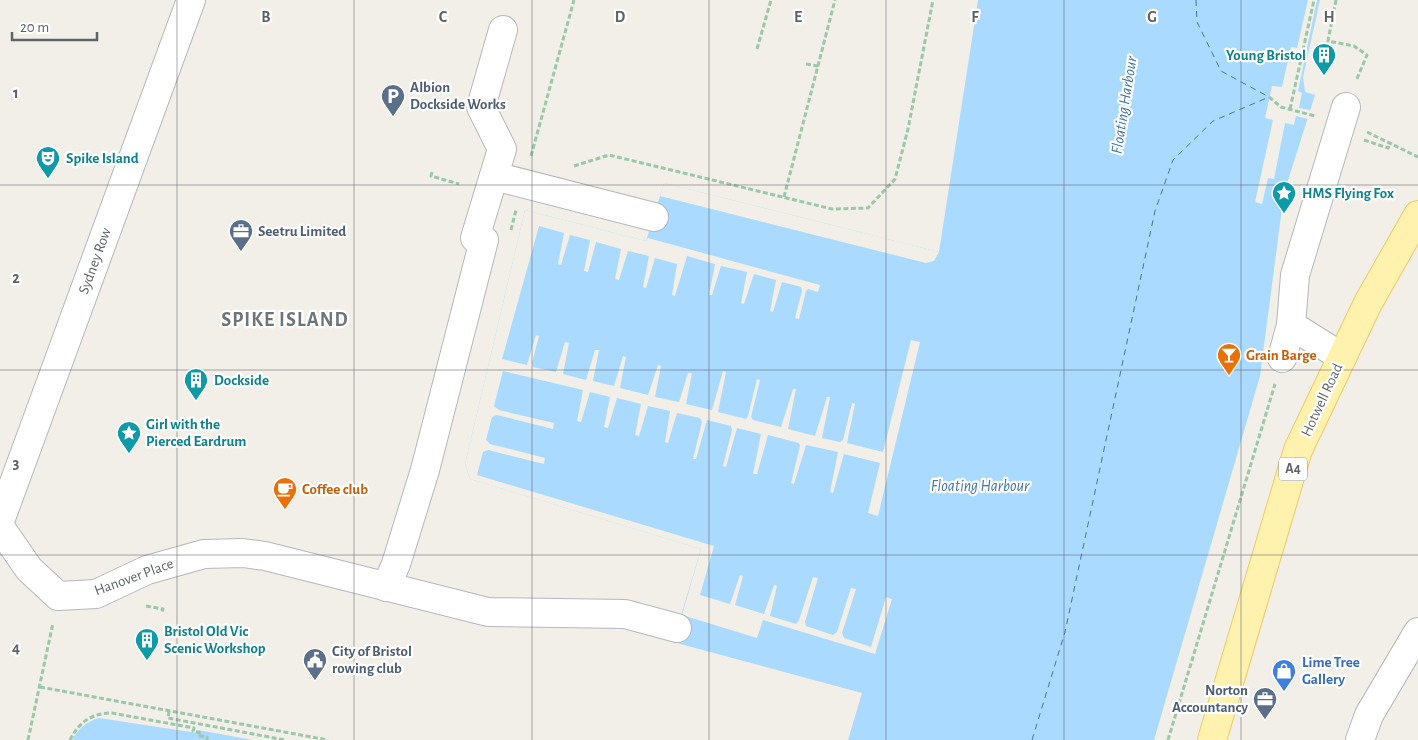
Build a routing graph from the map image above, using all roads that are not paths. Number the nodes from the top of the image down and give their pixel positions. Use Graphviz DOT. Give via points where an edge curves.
graph roads {
  1 [pos="191,0"];
  2 [pos="502,30"];
  3 [pos="1346,107"];
  4 [pos="494,176"];
  5 [pos="1418,216"];
  6 [pos="654,217"];
  7 [pos="1291,325"];
  8 [pos="1342,357"];
  9 [pos="1282,358"];
  10 [pos="0,521"];
  11 [pos="0,527"];
  12 [pos="386,587"];
  13 [pos="677,628"];
  14 [pos="1418,632"];
  15 [pos="1212,740"];
  16 [pos="1360,740"];
  1 -- 10 [label="street, Sydney Row"];
  2 -- 4 [label="street" via="481,107 502,149"];
  3 -- 7 [label="street" via="1295,274"];
  4 -- 6 [label="street"];
  4 -- 12 [label="street" via="475,238 484,240 440,413 396,564"];
  5 -- 8 [label="main road, Hotwell Road / A4" via="1368,303"];
  7 -- 8 [label="street"];
  7 -- 9 [label="street"];
  8 -- 15 [label="main road, Hotwell Road / A4" via="1298,450"];
  11 -- 12 [label="street, Hanover Place" via="29,569 58,596 96,594 147,570 204,554 265,556"];
  12 -- 13 [label="street, Hanover Place" via="488,612 625,614"];
  14 -- 16 [label="street" via="1369,715"];
}
